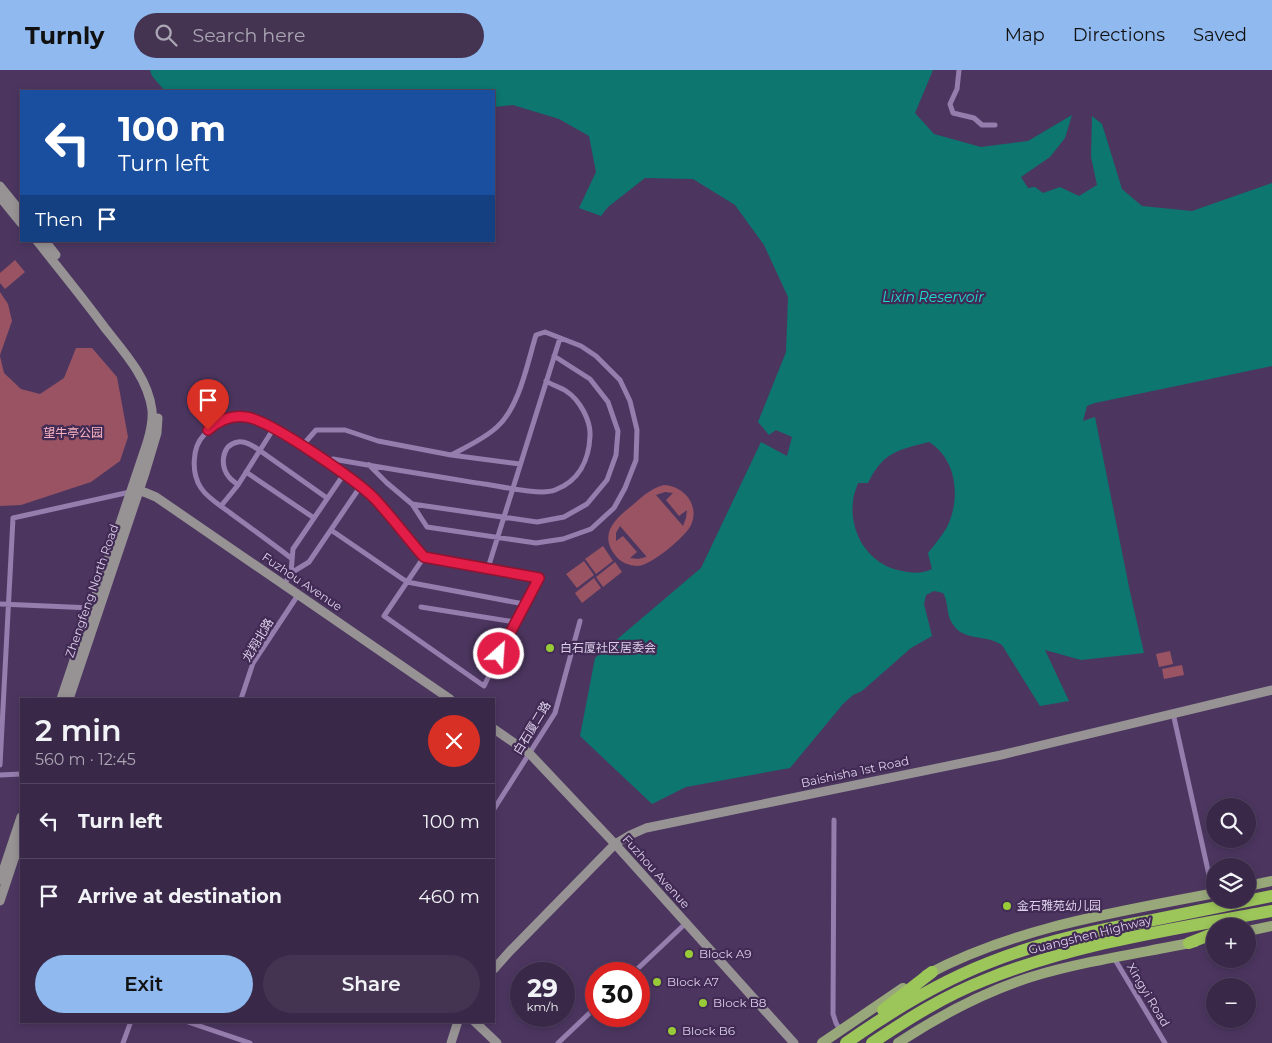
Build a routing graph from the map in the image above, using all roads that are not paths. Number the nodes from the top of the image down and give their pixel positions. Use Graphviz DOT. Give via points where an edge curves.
graph roads {
  1 [pos="959,70"];
  2 [pos="995,125"];
  3 [pos="0,186"];
  4 [pos="0,197"];
  5 [pos="20,211"];
  6 [pos="20,222"];
  7 [pos="38,242"];
  8 [pos="46,242"];
  9 [pos="560,338"];
  10 [pos="554,356"];
  11 [pos="546,381"];
  12 [pos="274,428"];
  13 [pos="302,446"];
  14 [pos="259,450"];
  15 [pos="451,454"];
  16 [pos="520,464"];
  17 [pos="330,465"];
  18 [pos="369,465"];
  19 [pos="246,472"];
  20 [pos="344,474"];
  21 [pos="238,485"];
  22 [pos="360,487"];
  23 [pos="513,488"];
  24 [pos="135,492"];
  25 [pos="328,498"];
  26 [pos="412,504"];
  27 [pos="221,506"];
  28 [pos="314,518"];
  29 [pos="504,518"];
  30 [pos="331,530"];
  31 [pos="497,538"];
  32 [pos="424,557"];
  33 [pos="291,558"];
  34 [pos="488,568"];
  35 [pos="291,573"];
  36 [pos="407,582"];
  37 [pos="284,585"];
  38 [pos="298,595"];
  39 [pos="0,604"];
  40 [pos="9,604"];
  41 [pos="524,604"];
  42 [pos="421,607"];
  43 [pos="92,608"];
  44 [pos="580,621"];
  45 [pos="515,622"];
  46 [pos="1272,690"];
  47 [pos="61,698"];
  48 [pos="69,698"];
  49 [pos="241,698"];
  50 [pos="449,698"];
  51 [pos="1173,713"];
  52 [pos="495,730"];
  53 [pos="529,753"];
  54 [pos="0,765"];
  55 [pos="0,774"];
  56 [pos="20,774"];
  57 [pos="495,807"];
  58 [pos="834,820"];
  59 [pos="20,821"];
  60 [pos="20,840"];
  61 [pos="615,844"];
  62 [pos="11,854"];
  63 [pos="1206,858"];
  64 [pos="0,880"];
  65 [pos="1272,881"];
  66 [pos="1256,884"];
  67 [pos="1206,895"];
  68 [pos="1272,896"];
  69 [pos="0,901"];
  70 [pos="1269,912"];
  71 [pos="1253,918"];
  72 [pos="686,923"];
  73 [pos="1272,926"];
  74 [pos="1256,929"];
  75 [pos="1206,936"];
  76 [pos="1206,940"];
  77 [pos="1189,943"];
  78 [pos="1114,958"];
  79 [pos="645,962"];
  80 [pos="495,968"];
  81 [pos="932,972"];
  82 [pos="585,1017"];
  83 [pos="130,1023"];
  84 [pos="191,1023"];
  85 [pos="457,1023"];
  86 [pos="476,1023"];
  87 [pos="840,1030"];
  88 [pos="825,1041"];
  89 [pos="792,1042"];
  90 [pos="124,1043"];
  91 [pos="250,1043"];
  92 [pos="451,1043"];
  93 [pos="497,1043"];
  94 [pos="558,1043"];
  95 [pos="818,1043"];
  96 [pos="845,1043"];
  97 [pos="872,1043"];
  98 [pos="898,1043"];
  99 [pos="1165,1043"];
  1 -- 2 [label="street" via="957,89 950,104 953,113 974,118 982,125"];
  3 -- 5 [label="street"];
  4 -- 6 [label="street"];
  7 -- 24 [label="street" via="130,361 150,399 150,432"];
  8 -- 24 [label="street" via="136,359 153,391 157,433"];
  9 -- 10 [label="street"];
  9 -- 15 [label="street" via="545,332 536,335 514,404 498,427"];
  9 -- 31 [label="street" via="596,356 620,380 630,401 637,430 636,460 626,488 614,508 592,529 563,539 536,543"];
  10 -- 11 [label="street"];
  10 -- 29 [label="street" via="590,378 608,402 618,432 616,455 607,480 587,504 564,517 537,522"];
  11 -- 16 [label="street"];
  11 -- 23 [label="street" via="568,392 583,409 591,431 590,451 583,468 556,490 544,492"];
  12 -- 13 [label="street"];
  12 -- 14 [label="street"];
  12 -- 27 [label="street" via="248,417 232,416 216,423 200,438 194,455 196,471 201,487"];
  13 -- 15 [label="street" via="316,430 344,430 378,441"];
  13 -- 17 [label="street"];
  14 -- 19 [label="street"];
  14 -- 21 [label="street" via="239,442 227,450 223,466 228,477"];
  14 -- 25 [label="street"];
  15 -- 16 [label="street"];
  16 -- 23 [label="street"];
  17 -- 18 [label="street" via="333,460"];
  17 -- 20 [label="street"];
  18 -- 23 [label="street"];
  18 -- 26 [label="street"];
  19 -- 21 [label="street"];
  19 -- 28 [label="street"];
  20 -- 22 [label="street"];
  20 -- 25 [label="street"];
  21 -- 27 [label="street"];
  22 -- 30 [label="street"];
  22 -- 32 [label="street" via="374,498"];
  23 -- 29 [label="street"];
  24 -- 37 [label="street, Fuzhou Avenue" via="156,497"];
  24 -- 40 [label="street" via="13,518"];
  24 -- 43 [label="street, Zhengfeng North Road"];
  24 -- 48 [label="street, Zhengfeng North Road"];
  25 -- 28 [label="street"];
  26 -- 29 [label="street"];
  26 -- 31 [label="street" via="428,527"];
  27 -- 33 [label="street"];
  28 -- 33 [label="street" via="293,549"];
  29 -- 31 [label="street"];
  30 -- 35 [label="street" via="309,562"];
  30 -- 36 [label="street"];
  31 -- 34 [label="street"];
  32 -- 34 [label="street"];
  32 -- 36 [label="street"];
  33 -- 35 [label="street"];
  34 -- 41 [label="street" via="539,578"];
  35 -- 37 [label="street"];
  36 -- 41 [label="street"];
  36 -- 45 [label="street" via="384,616 484,686"];
  37 -- 38 [label="street, Fuzhou Avenue"];
  38 -- 49 [label="street, 龙翔北路" via="253,663"];
  38 -- 50 [label="street, Fuzhou Avenue"];
  39 -- 40 [label="street"];
  40 -- 43 [label="street"];
  40 -- 54 [label="street"];
  41 -- 45 [label="street"];
  42 -- 45 [label="street"];
  43 -- 47 [label="street, Zhengfeng North Road"];
  44 -- 53 [label="street, 白石厦二路" via="555,713"];
  46 -- 51 [label="street, Baishisha 1st Road"];
  51 -- 61 [label="street, Baishisha 1st Road" via="1001,755 646,828"];
  51 -- 63 [label="street"];
  52 -- 53 [label="street, Fuzhou Avenue"];
  53 -- 57 [label="street, 白石厦二路"];
  53 -- 61 [label="street, Fuzhou Avenue"];
  55 -- 56 [label="street"];
  58 -- 87 [label="street" via="833,1014"];
  59 -- 62 [label="street"];
  60 -- 62 [label="street"];
  61 -- 72 [label="street, Fuzhou Avenue"];
  61 -- 80 [label="street, Baishisha 1st Road"];
  62 -- 64 [label="street"];
  62 -- 69 [label="street"];
  65 -- 66 [label="main road"];
  67 -- 81 [label="main road" via="1045,929 1001,942"];
  68 -- 96 [label="highway, Guangshen Highway" via="1100,930 1011,954 937,987"];
  70 -- 71 [label="highway"];
  70 -- 97 [label="highway, Guangshen Highway" via="1052,956 963,990 920,1012"];
  72 -- 79 [label="street"];
  72 -- 89 [label="street, Fuzhou Avenue"];
  73 -- 74 [label="main road"];
  75 -- 77 [label="highway"];
  76 -- 77 [label="main road"];
  77 -- 78 [label="main road"];
  78 -- 98 [label="main road" via="1064,968 1005,986"];
  78 -- 99 [label="street, Xingyi Road"];
  81 -- 87 [label="main road"];
  81 -- 96 [label="highway"];
  82 -- 94 [label="street"];
  83 -- 90 [label="street"];
  84 -- 91 [label="street"];
  85 -- 92 [label="street"];
  86 -- 93 [label="street"];
  87 -- 88 [label="main road"];
  88 -- 95 [label="street"];
}
